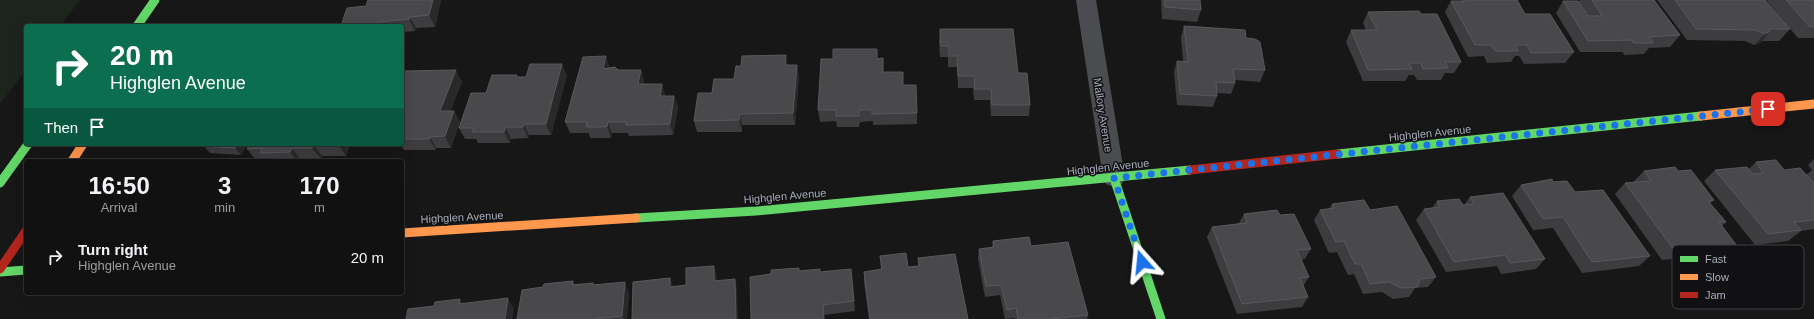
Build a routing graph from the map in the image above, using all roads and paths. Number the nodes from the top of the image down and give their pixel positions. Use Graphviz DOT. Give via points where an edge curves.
graph roads {
  1 [pos="155,0"];
  2 [pos="1086,0"];
  3 [pos="138,24"];
  4 [pos="1814,104"];
  5 [pos="27,146"];
  6 [pos="82,146"];
  7 [pos="73,159"];
  8 [pos="1114,178"];
  9 [pos="0,183"];
  10 [pos="404,232"];
  11 [pos="24,234"];
  12 [pos="0,269"];
  13 [pos="24,270"];
  14 [pos="0,272"];
  15 [pos="1161,319"];
  1 -- 3 [label="street"];
  2 -- 8 [label="street, Mallory Avenue"];
  4 -- 8 [label="street, Highglen Avenue"];
  5 -- 9 [label="street"];
  6 -- 7 [label="street"];
  8 -- 10 [label="street, Highglen Avenue" via="756,211"];
  8 -- 15 [label="street, Mallory Avenue"];
  11 -- 12 [label="street"];
  13 -- 14 [label="street"];
}
